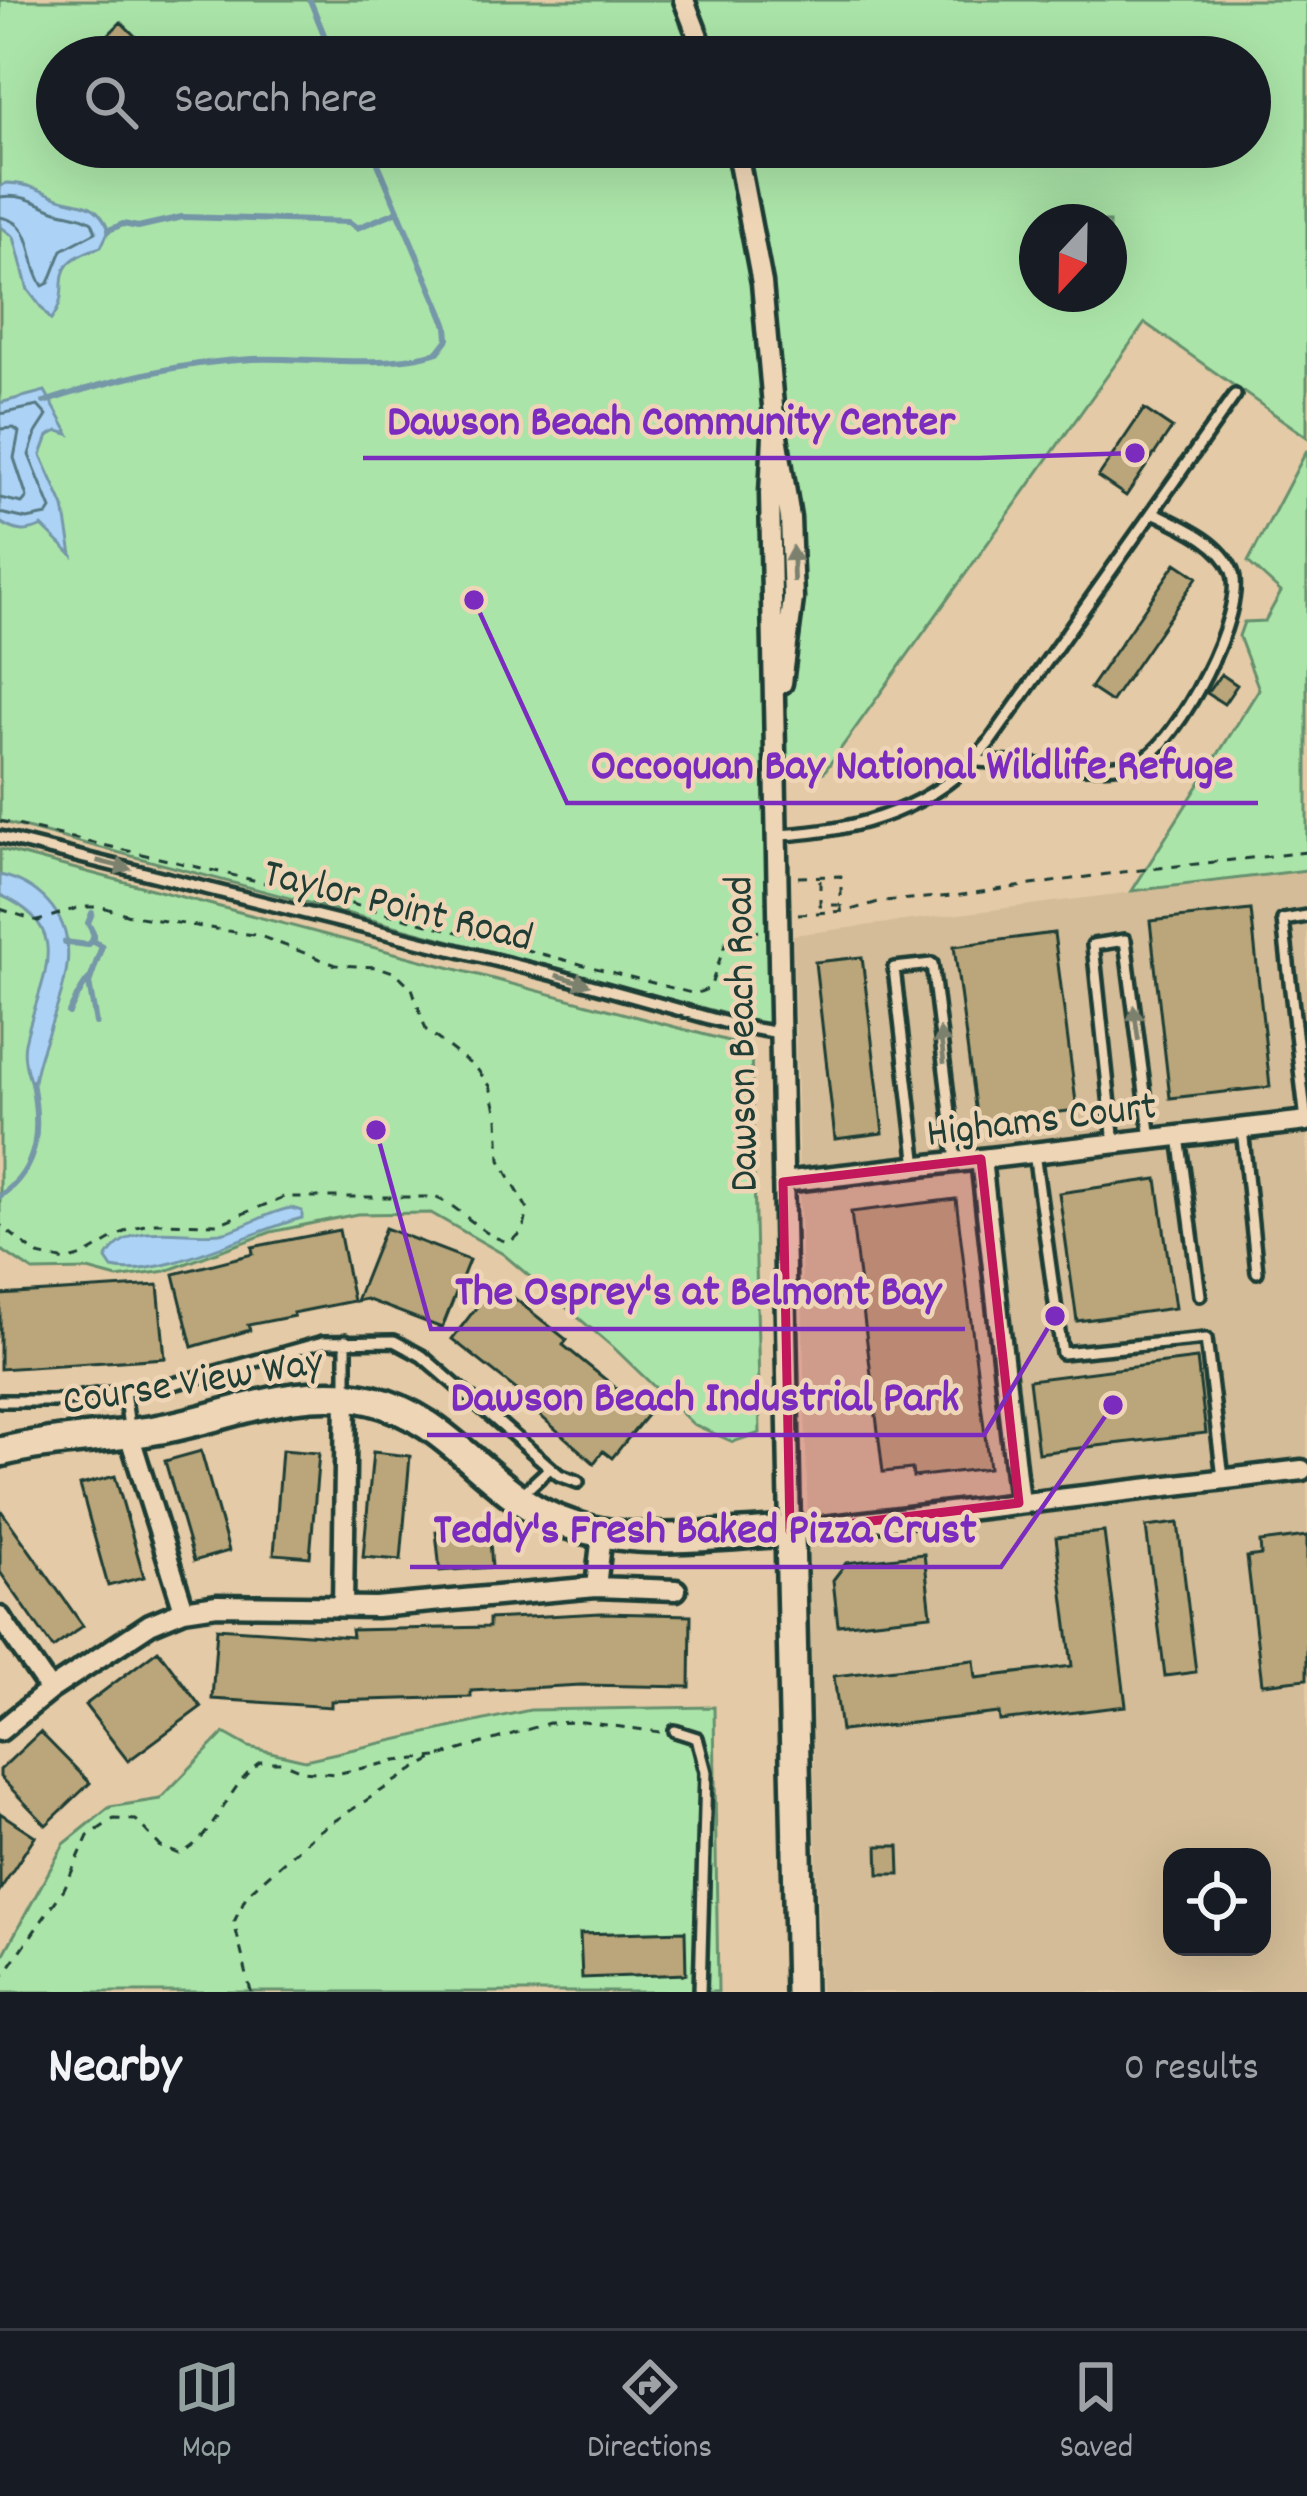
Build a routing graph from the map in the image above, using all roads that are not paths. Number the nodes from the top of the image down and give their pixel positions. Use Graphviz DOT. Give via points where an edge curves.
graph roads {
  1 [pos="684,0"];
  2 [pos="698,36"];
  3 [pos="740,168"];
  4 [pos="1235,395"];
  5 [pos="1153,512"];
  6 [pos="975,761"];
  7 [pos="777,835"];
  8 [pos="0,837"];
  9 [pos="1307,916"];
  10 [pos="782,1034"];
  11 [pos="1307,1121"];
  12 [pos="1242,1129"];
  13 [pos="1179,1136"];
  14 [pos="1151,1139"];
  15 [pos="1114,1144"];
  16 [pos="1034,1153"];
  17 [pos="981,1159"];
  18 [pos="956,1162"];
  19 [pos="916,1166"];
  20 [pos="783,1182"];
  21 [pos="1257,1272"];
  22 [pos="1200,1295"];
  23 [pos="346,1340"];
  24 [pos="124,1391"];
  25 [pos="346,1396"];
  26 [pos="0,1401"];
  27 [pos="129,1434"];
  28 [pos="0,1452"];
  29 [pos="550,1468"];
  30 [pos="1302,1470"];
  31 [pos="1223,1479"];
  32 [pos="578,1483"];
  33 [pos="518,1497"];
  34 [pos="1019,1503"];
  35 [pos="790,1532"];
  36 [pos="602,1534"];
  37 [pos="596,1587"];
  38 [pos="676,1590"];
  39 [pos="343,1606"];
  40 [pos="184,1610"];
  41 [pos="0,1617"];
  42 [pos="50,1690"];
  43 [pos="0,1731"];
  44 [pos="675,1731"];
  45 [pos="700,1992"];
  46 [pos="800,1992"];
  1 -- 2 [label="street"];
  3 -- 7 [label="street, Dawson Beach Road" via="790,518"];
  4 -- 5 [label="lane"];
  5 -- 6 [label="lane"];
  5 -- 6 [label="lane" via="1211,545 1235,585 1218,646 1164,742 1120,765"];
  6 -- 7 [label="lane" via="944,788 889,814"];
  7 -- 10 [label="street, Dawson Beach Road"];
  8 -- 10 [label="lane, Taylor Point Road, one-way"];
  9 -- 11 [label="lane" via="1283,920"];
  10 -- 20 [label="street, Dawson Beach Road"];
  11 -- 12 [label="street, Highams Court"];
  12 -- 13 [label="street, Highams Court"];
  12 -- 21 [label="lane"];
  13 -- 14 [label="street, Highams Court"];
  13 -- 22 [label="lane"];
  14 -- 15 [label="street, Highams Court"];
  14 -- 15 [label="lane, one-way" via="1125,940 1094,945"];
  15 -- 16 [label="street, Highams Court"];
  16 -- 17 [label="street, Highams Court"];
  16 -- 31 [label="lane" via="1062,1353 1205,1339"];
  17 -- 18 [label="street, Highams Court"];
  17 -- 34 [label="street"];
  18 -- 19 [label="street, Highams Court"];
  18 -- 19 [label="lane, one-way" via="932,964 894,968"];
  19 -- 20 [label="street, Highams Court"];
  20 -- 35 [label="street, Dawson Beach Road"];
  23 -- 24 [label="lane"];
  23 -- 25 [label="lane"];
  23 -- 29 [label="lane" via="394,1341 422,1356"];
  24 -- 26 [label="lane"];
  24 -- 27 [label="lane"];
  25 -- 27 [label="street, Course View Way" via="281,1398"];
  25 -- 33 [label="street, Course View Way" via="420,1419"];
  25 -- 39 [label="street"];
  27 -- 28 [label="street, Course View Way"];
  27 -- 40 [label="street"];
  29 -- 32 [label="lane"];
  29 -- 33 [label="lane"];
  30 -- 31 [label="street"];
  31 -- 34 [label="street"];
  33 -- 36 [label="street, Course View Way"];
  34 -- 35 [label="street"];
  35 -- 36 [label="street, Course View Way"];
  35 -- 46 [label="street, Dawson Beach Road"];
  36 -- 37 [label="street"];
  37 -- 38 [label="street"];
  37 -- 39 [label="street"];
  39 -- 40 [label="street"];
  40 -- 42 [label="street"];
  41 -- 42 [label="street"];
  42 -- 43 [label="street"];
  44 -- 45 [label="lane" via="697,1738 706,1772"];
}
